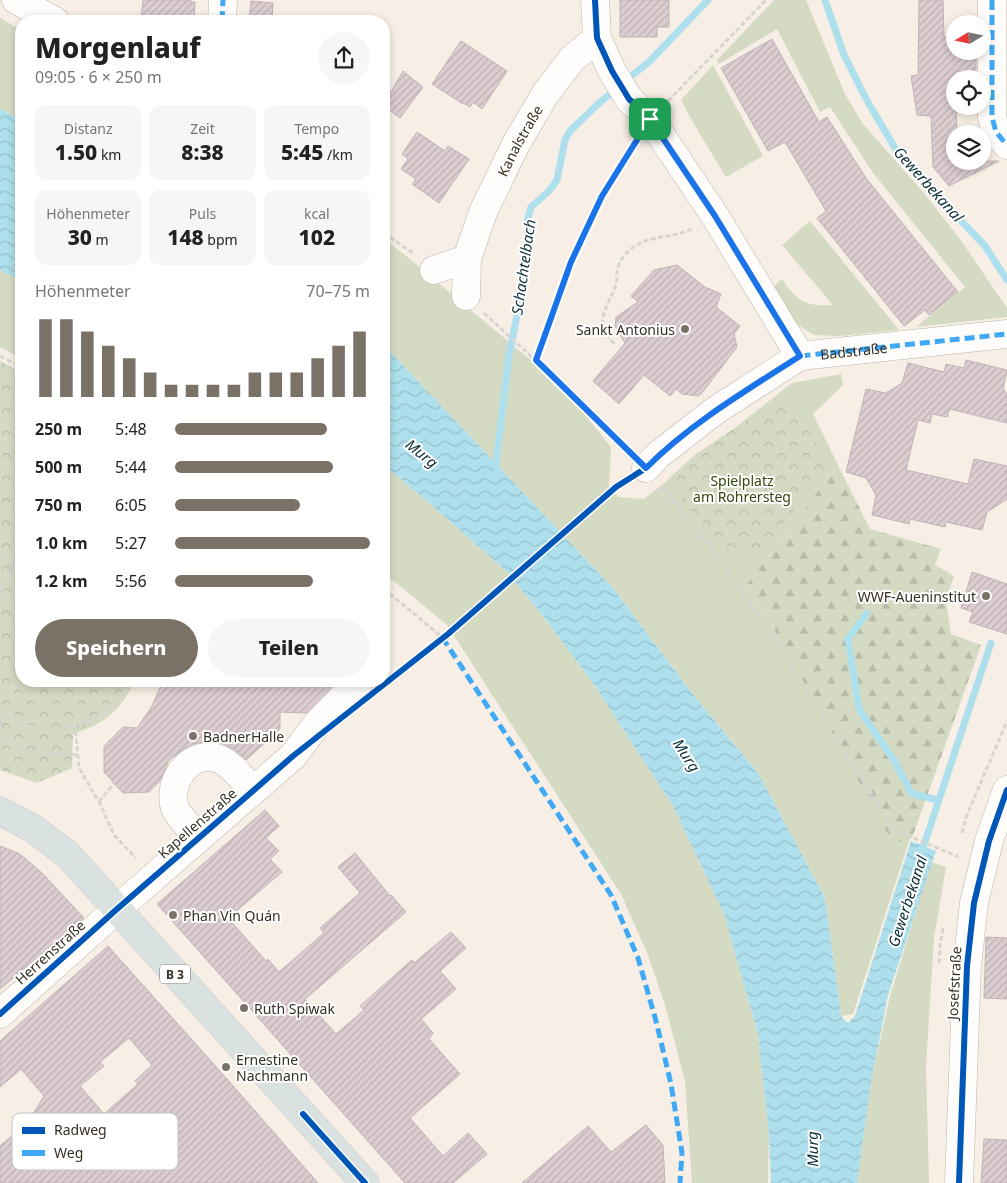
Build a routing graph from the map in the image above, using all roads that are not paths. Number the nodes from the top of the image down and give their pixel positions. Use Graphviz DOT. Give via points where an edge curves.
graph roads {
  1 [pos="16,0"];
  2 [pos="223,0"];
  3 [pos="595,0"];
  4 [pos="992,0"];
  5 [pos="44,15"];
  6 [pos="222,15"];
  7 [pos="597,38"];
  8 [pos="1007,145"];
  9 [pos="467,259"];
  10 [pos="434,270"];
  11 [pos="472,302"];
  12 [pos="1007,334"];
  13 [pos="800,356"];
  14 [pos="646,468"];
  15 [pos="353,687"];
  16 [pos="1007,790"];
  17 [pos="253,791"];
  18 [pos="0,811"];
  19 [pos="199,838"];
  20 [pos="117,909"];
  21 [pos="0,1014"];
  22 [pos="365,1183"];
  23 [pos="959,1183"];
  1 -- 5 [label="street"];
  2 -- 6 [label="street"];
  3 -- 7 [label="street"];
  4 -- 8 [label="street" via="992,117 996,132"];
  7 -- 9 [label="street, Kanalstraße" via="572,59 546,92 483,212"];
  7 -- 13 [label="street" via="629,99 650,119 715,216"];
  9 -- 10 [label="street"];
  9 -- 11 [label="street, Kanalstraße"];
  12 -- 13 [label="street, Badstraße"];
  13 -- 14 [label="street, Badstraße" via="716,410"];
  15 -- 17 [label="street, Kapellenstraße"];
  16 -- 23 [label="street, Josefstraße" via="989,841 973,912 966,966"];
  17 -- 19 [label="street, Kapellenstraße"];
  17 -- 19 [label="street" via="228,764 216,758 190,762 174,784 173,796 176,810"];
  18 -- 20 [label="main road, B 3" via="34,829 68,855"];
  19 -- 20 [label="street, Kapellenstraße"];
  20 -- 21 [label="street, Herrenstraße"];
  20 -- 22 [label="main road, B 3"];
}
